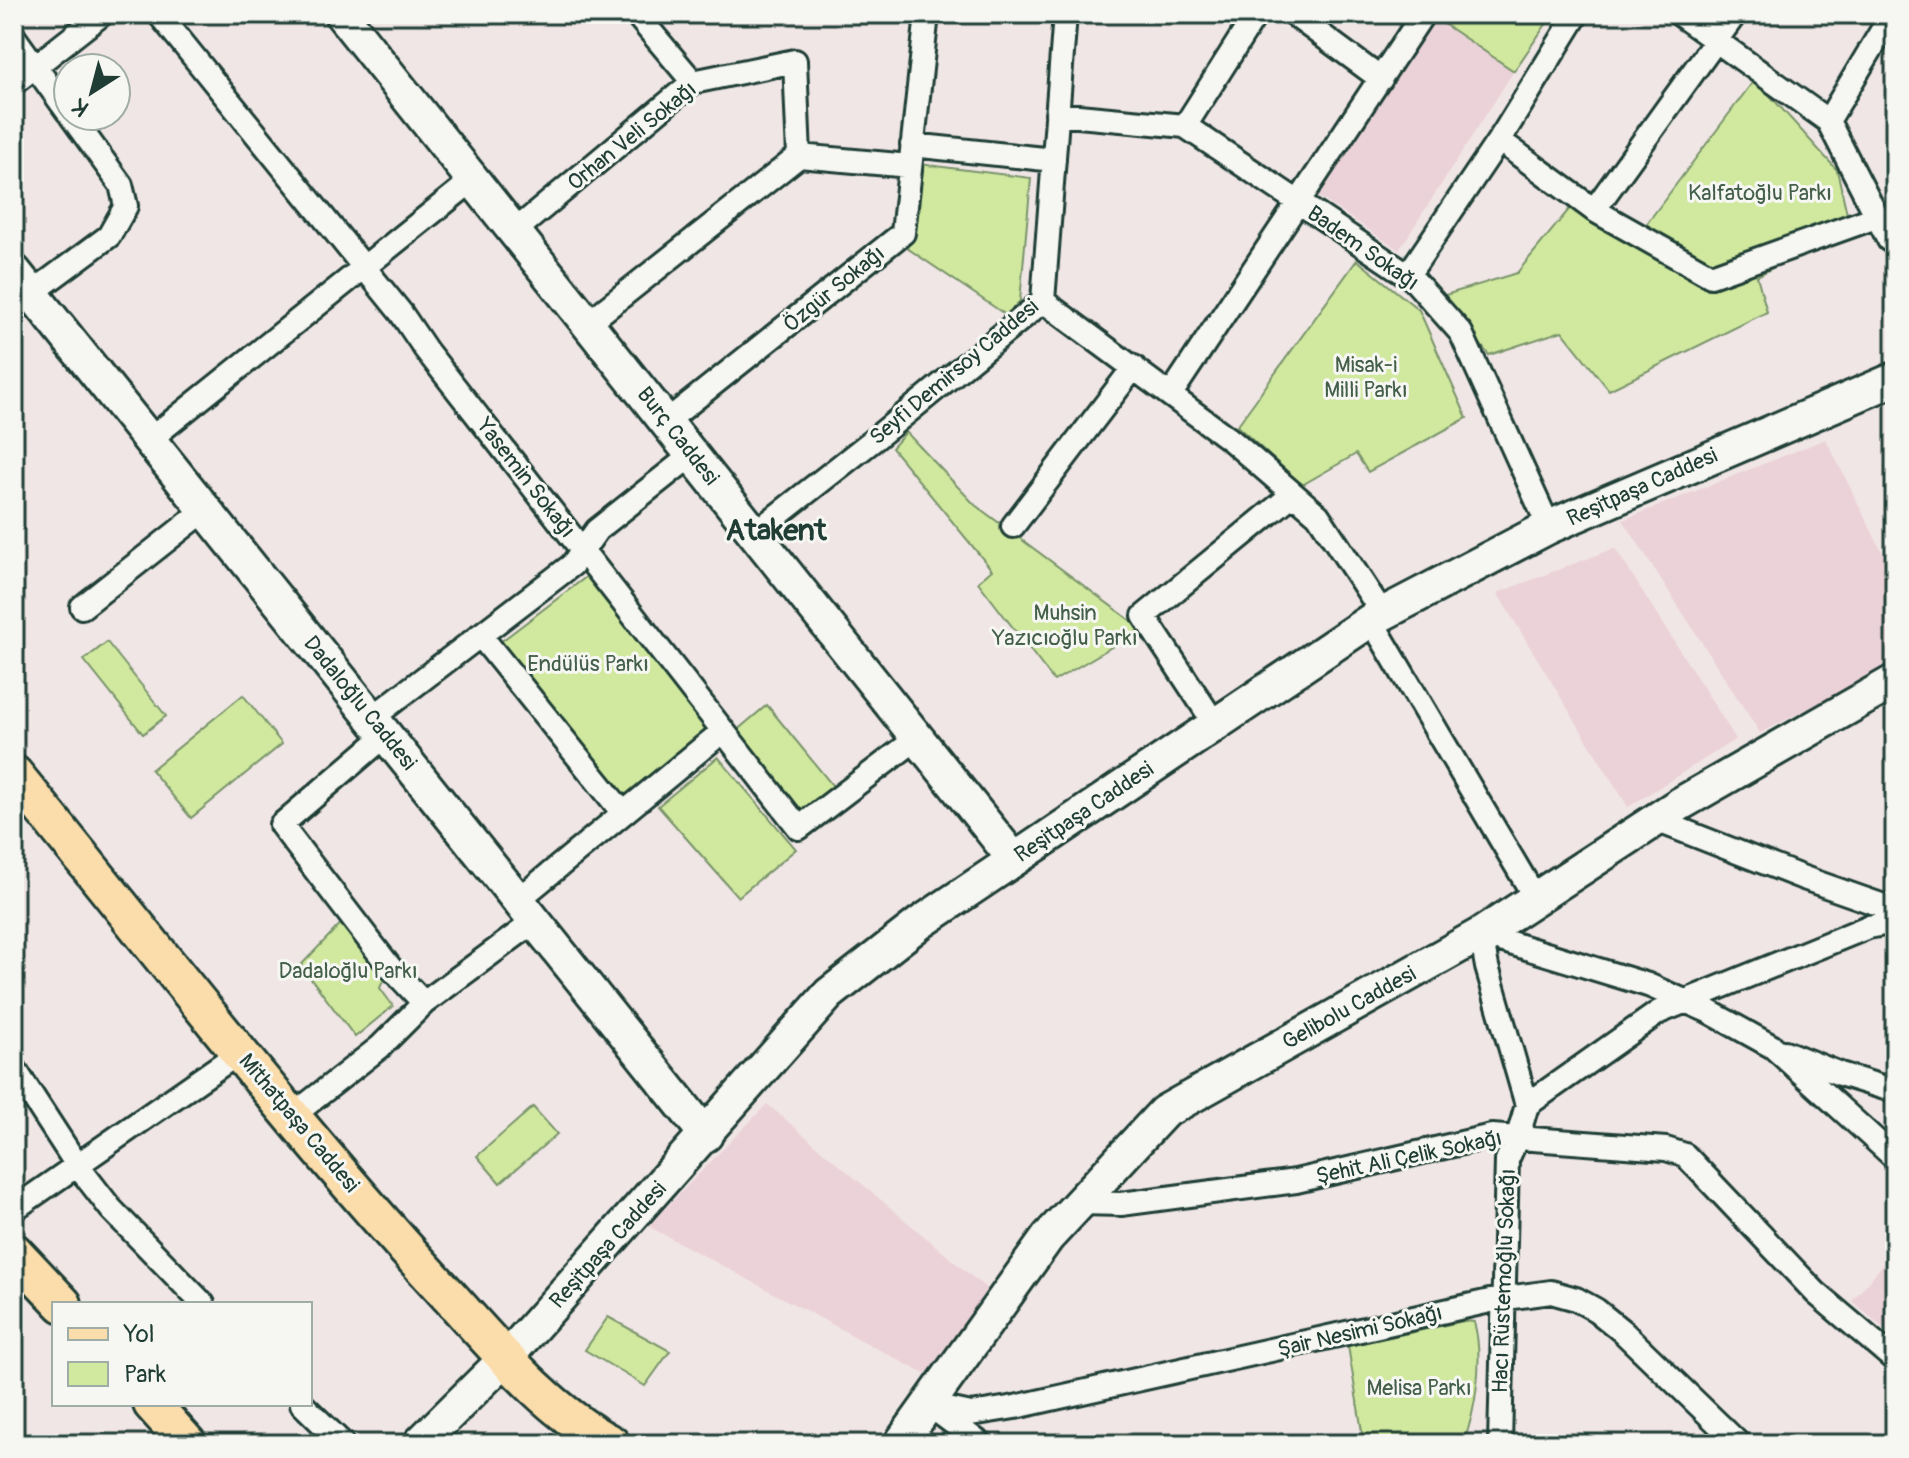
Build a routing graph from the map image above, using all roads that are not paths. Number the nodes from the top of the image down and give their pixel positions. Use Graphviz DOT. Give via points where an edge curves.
graph roads {
  1 [pos="102,14"];
  2 [pos="159,14"];
  3 [pos="341,14"];
  4 [pos="636,14"];
  5 [pos="927,14"];
  6 [pos="1065,14"];
  7 [pos="1256,14"];
  8 [pos="1293,14"];
  9 [pos="1423,14"];
  10 [pos="1577,14"];
  11 [pos="1679,14"];
  12 [pos="1735,14"];
  13 [pos="1892,14"];
  14 [pos="14,37"];
  15 [pos="1718,40"];
  16 [pos="35,66"];
  17 [pos="1381,79"];
  18 [pos="693,82"];
  19 [pos="14,83"];
  20 [pos="52,89"];
  21 [pos="1057,114"];
  22 [pos="1828,121"];
  23 [pos="1185,126"];
  24 [pos="83,132"];
  25 [pos="1499,140"];
  26 [pos="911,155"];
  27 [pos="799,156"];
  28 [pos="1054,160"];
  29 [pos="474,179"];
  30 [pos="1299,203"];
  31 [pos="1594,210"];
  32 [pos="1876,217"];
  33 [pos="515,231"];
  34 [pos="1895,237"];
  35 [pos="363,268"];
  36 [pos="1408,275"];
  37 [pos="23,282"];
  38 [pos="1043,301"];
  39 [pos="588,323"];
  40 [pos="1134,367"];
  41 [pos="1895,379"];
  42 [pos="1171,394"];
  43 [pos="667,421"];
  44 [pos="149,440"];
  45 [pos="693,454"];
  46 [pos="1293,494"];
  47 [pos="205,510"];
  48 [pos="1013,526"];
  49 [pos="1549,527"];
  50 [pos="755,533"];
  51 [pos="583,550"];
  52 [pos="82,607"];
  53 [pos="1377,617"];
  54 [pos="480,635"];
  55 [pos="1895,681"];
  56 [pos="1215,724"];
  57 [pos="379,726"];
  58 [pos="723,731"];
  59 [pos="916,739"];
  60 [pos="14,774"];
  61 [pos="623,813"];
  62 [pos="1656,820"];
  63 [pos="1013,858"];
  64 [pos="1536,899"];
  65 [pos="526,910"];
  66 [pos="1895,910"];
  67 [pos="1895,922"];
  68 [pos="1481,934"];
  69 [pos="1683,1000"];
  70 [pos="424,1003"];
  71 [pos="1773,1047"];
  72 [pos="240,1052"];
  73 [pos="14,1068"];
  74 [pos="1895,1091"];
  75 [pos="1527,1105"];
  76 [pos="292,1116"];
  77 [pos="706,1135"];
  78 [pos="1518,1136"];
  79 [pos="1895,1158"];
  80 [pos="77,1165"];
  81 [pos="1080,1203"];
  82 [pos="14,1209"];
  83 [pos="14,1252"];
  84 [pos="1502,1299"];
  85 [pos="61,1302"];
  86 [pos="201,1302"];
  87 [pos="507,1357"];
  88 [pos="1895,1360"];
  89 [pos="929,1405"];
  90 [pos="154,1406"];
  91 [pos="304,1406"];
  92 [pos="188,1444"];
  93 [pos="343,1444"];
  94 [pos="419,1444"];
  95 [pos="611,1444"];
  96 [pos="900,1444"];
  97 [pos="981,1444"];
  98 [pos="1492,1444"];
  99 [pos="1501,1444"];
  100 [pos="1739,1444"];
  1 -- 16 [label="street"];
  2 -- 35 [label="street, Yasemin Sokağı"];
  3 -- 29 [label="street, Burç Caddesi"];
  4 -- 18 [label="street"];
  5 -- 26 [label="street, Özgür Sokağı"];
  6 -- 21 [label="street, Seyfi Demirsoy Caddesi"];
  7 -- 23 [label="street"];
  8 -- 17 [label="street"];
  9 -- 17 [label="street"];
  10 -- 25 [label="street"];
  11 -- 15 [label="street"];
  12 -- 15 [label="street"];
  13 -- 22 [label="street"];
  14 -- 16 [label="street"];
  15 -- 22 [label="street"];
  15 -- 31 [label="street"];
  16 -- 19 [label="street"];
  16 -- 20 [label="street"];
  17 -- 30 [label="street"];
  18 -- 27 [label="street, Orhan Veli Sokağı" via="795,61"];
  18 -- 33 [label="street, Orhan Veli Sokağı"];
  21 -- 23 [label="street, Badem Sokağı"];
  21 -- 28 [label="street, Seyfi Demirsoy Caddesi"];
  22 -- 32 [label="street"];
  23 -- 30 [label="street, Badem Sokağı"];
  24 -- 37 [label="street" via="121,185 126,206 109,236"];
  25 -- 31 [label="street"];
  25 -- 36 [label="street"];
  26 -- 27 [label="street"];
  26 -- 28 [label="street"];
  26 -- 43 [label="street, Özgür Sokağı" via="903,233"];
  27 -- 39 [label="street"];
  28 -- 38 [label="street, Seyfi Demirsoy Caddesi"];
  29 -- 33 [label="street, Burç Caddesi"];
  29 -- 35 [label="street"];
  30 -- 36 [label="street, Badem Sokağı"];
  30 -- 42 [label="street"];
  31 -- 32 [label="street" via="1711,276"];
  32 -- 34 [label="street" via="1889,240"];
  33 -- 39 [label="street, Burç Caddesi"];
  35 -- 44 [label="street"];
  35 -- 51 [label="street, Yasemin Sokağı"];
  36 -- 49 [label="street, Badem Sokağı" via="1461,333"];
  37 -- 44 [label="street, Dadaloğlu Caddesi"];
  38 -- 40 [label="street"];
  38 -- 50 [label="street, Seyfi Demirsoy Caddesi"];
  39 -- 43 [label="street, Burç Caddesi"];
  40 -- 42 [label="street"];
  40 -- 48 [label="street"];
  41 -- 49 [label="street, Reşitpaşa Caddesi"];
  42 -- 46 [label="street"];
  43 -- 45 [label="street, Burç Caddesi"];
  44 -- 47 [label="street, Dadaloğlu Caddesi"];
  45 -- 50 [label="street, Burç Caddesi"];
  45 -- 51 [label="street" via="597,530"];
  46 -- 53 [label="street" via="1318,515"];
  46 -- 56 [label="street" via="1144,616"];
  47 -- 52 [label="street"];
  47 -- 57 [label="street, Dadaloğlu Caddesi"];
  49 -- 53 [label="street, Reşitpaşa Caddesi"];
  50 -- 59 [label="street, Burç Caddesi"];
  51 -- 54 [label="street" via="572,565"];
  51 -- 58 [label="street, Yasemin Sokağı"];
  53 -- 56 [label="street, Reşitpaşa Caddesi"];
  53 -- 64 [label="street"];
  54 -- 57 [label="street"];
  54 -- 61 [label="street"];
  55 -- 62 [label="street, Gelibolu Caddesi"];
  56 -- 63 [label="street, Reşitpaşa Caddesi"];
  57 -- 65 [label="street, Dadaloğlu Caddesi"];
  57 -- 70 [label="street" via="281,825 389,966"];
  58 -- 59 [label="street, Yasemin Sokağı" via="799,828"];
  58 -- 61 [label="street"];
  59 -- 63 [label="street, Burç Caddesi"];
  60 -- 72 [label="main road, Mithatpaşa Caddesi"];
  61 -- 65 [label="street"];
  62 -- 64 [label="street, Gelibolu Caddesi"];
  62 -- 66 [label="street"];
  63 -- 77 [label="street, Reşitpaşa Caddesi" via="829,994"];
  64 -- 68 [label="street, Gelibolu Caddesi"];
  65 -- 70 [label="street"];
  65 -- 77 [label="street, Dadaloğlu Caddesi"];
  67 -- 69 [label="street" via="1868,927"];
  68 -- 69 [label="street"];
  68 -- 75 [label="street"];
  68 -- 81 [label="street, Gelibolu Caddesi" via="1164,1112"];
  69 -- 71 [label="street"];
  69 -- 75 [label="street"];
  70 -- 76 [label="street" via="380,1047"];
  71 -- 74 [label="street"];
  71 -- 79 [label="street"];
  72 -- 76 [label="main road, Mithatpaşa Caddesi"];
  72 -- 80 [label="street"];
  73 -- 80 [label="street"];
  75 -- 78 [label="street, Hacı Rüstemoğlu Sokağı"];
  76 -- 87 [label="main road, Mithatpaşa Caddesi"];
  77 -- 87 [label="street, Reşitpaşa Caddesi"];
  78 -- 81 [label="street, Şehit Ali Çelik Sokağı" via="1492,1136 1296,1181 1121,1204"];
  78 -- 84 [label="street, Hacı Rüstemoğlu Sokağı" via="1507,1160"];
  78 -- 88 [label="street, Şehit Ali Çelik Sokağı" via="1685,1155 1816,1293"];
  80 -- 82 [label="street"];
  80 -- 86 [label="street" via="111,1209"];
  81 -- 89 [label="street, Gelibolu Caddesi" via="1048,1237"];
  83 -- 85 [label="main road"];
  84 -- 89 [label="street, Şair Nesimi Sokağı" via="1015,1407 971,1414"];
  84 -- 99 [label="street, Hacı Rüstemoğlu Sokağı"];
  84 -- 100 [label="street, Şair Nesimi Sokağı" via="1551,1292 1596,1310"];
  87 -- 94 [label="street, Reşitpaşa Caddesi"];
  87 -- 95 [label="main road, Mithatpaşa Caddesi" via="542,1394"];
  89 -- 96 [label="street, Gelibolu Caddesi"];
  89 -- 97 [label="street"];
  90 -- 92 [label="main road"];
  91 -- 93 [label="street"];
  98 -- 99 [label="street"];
}
